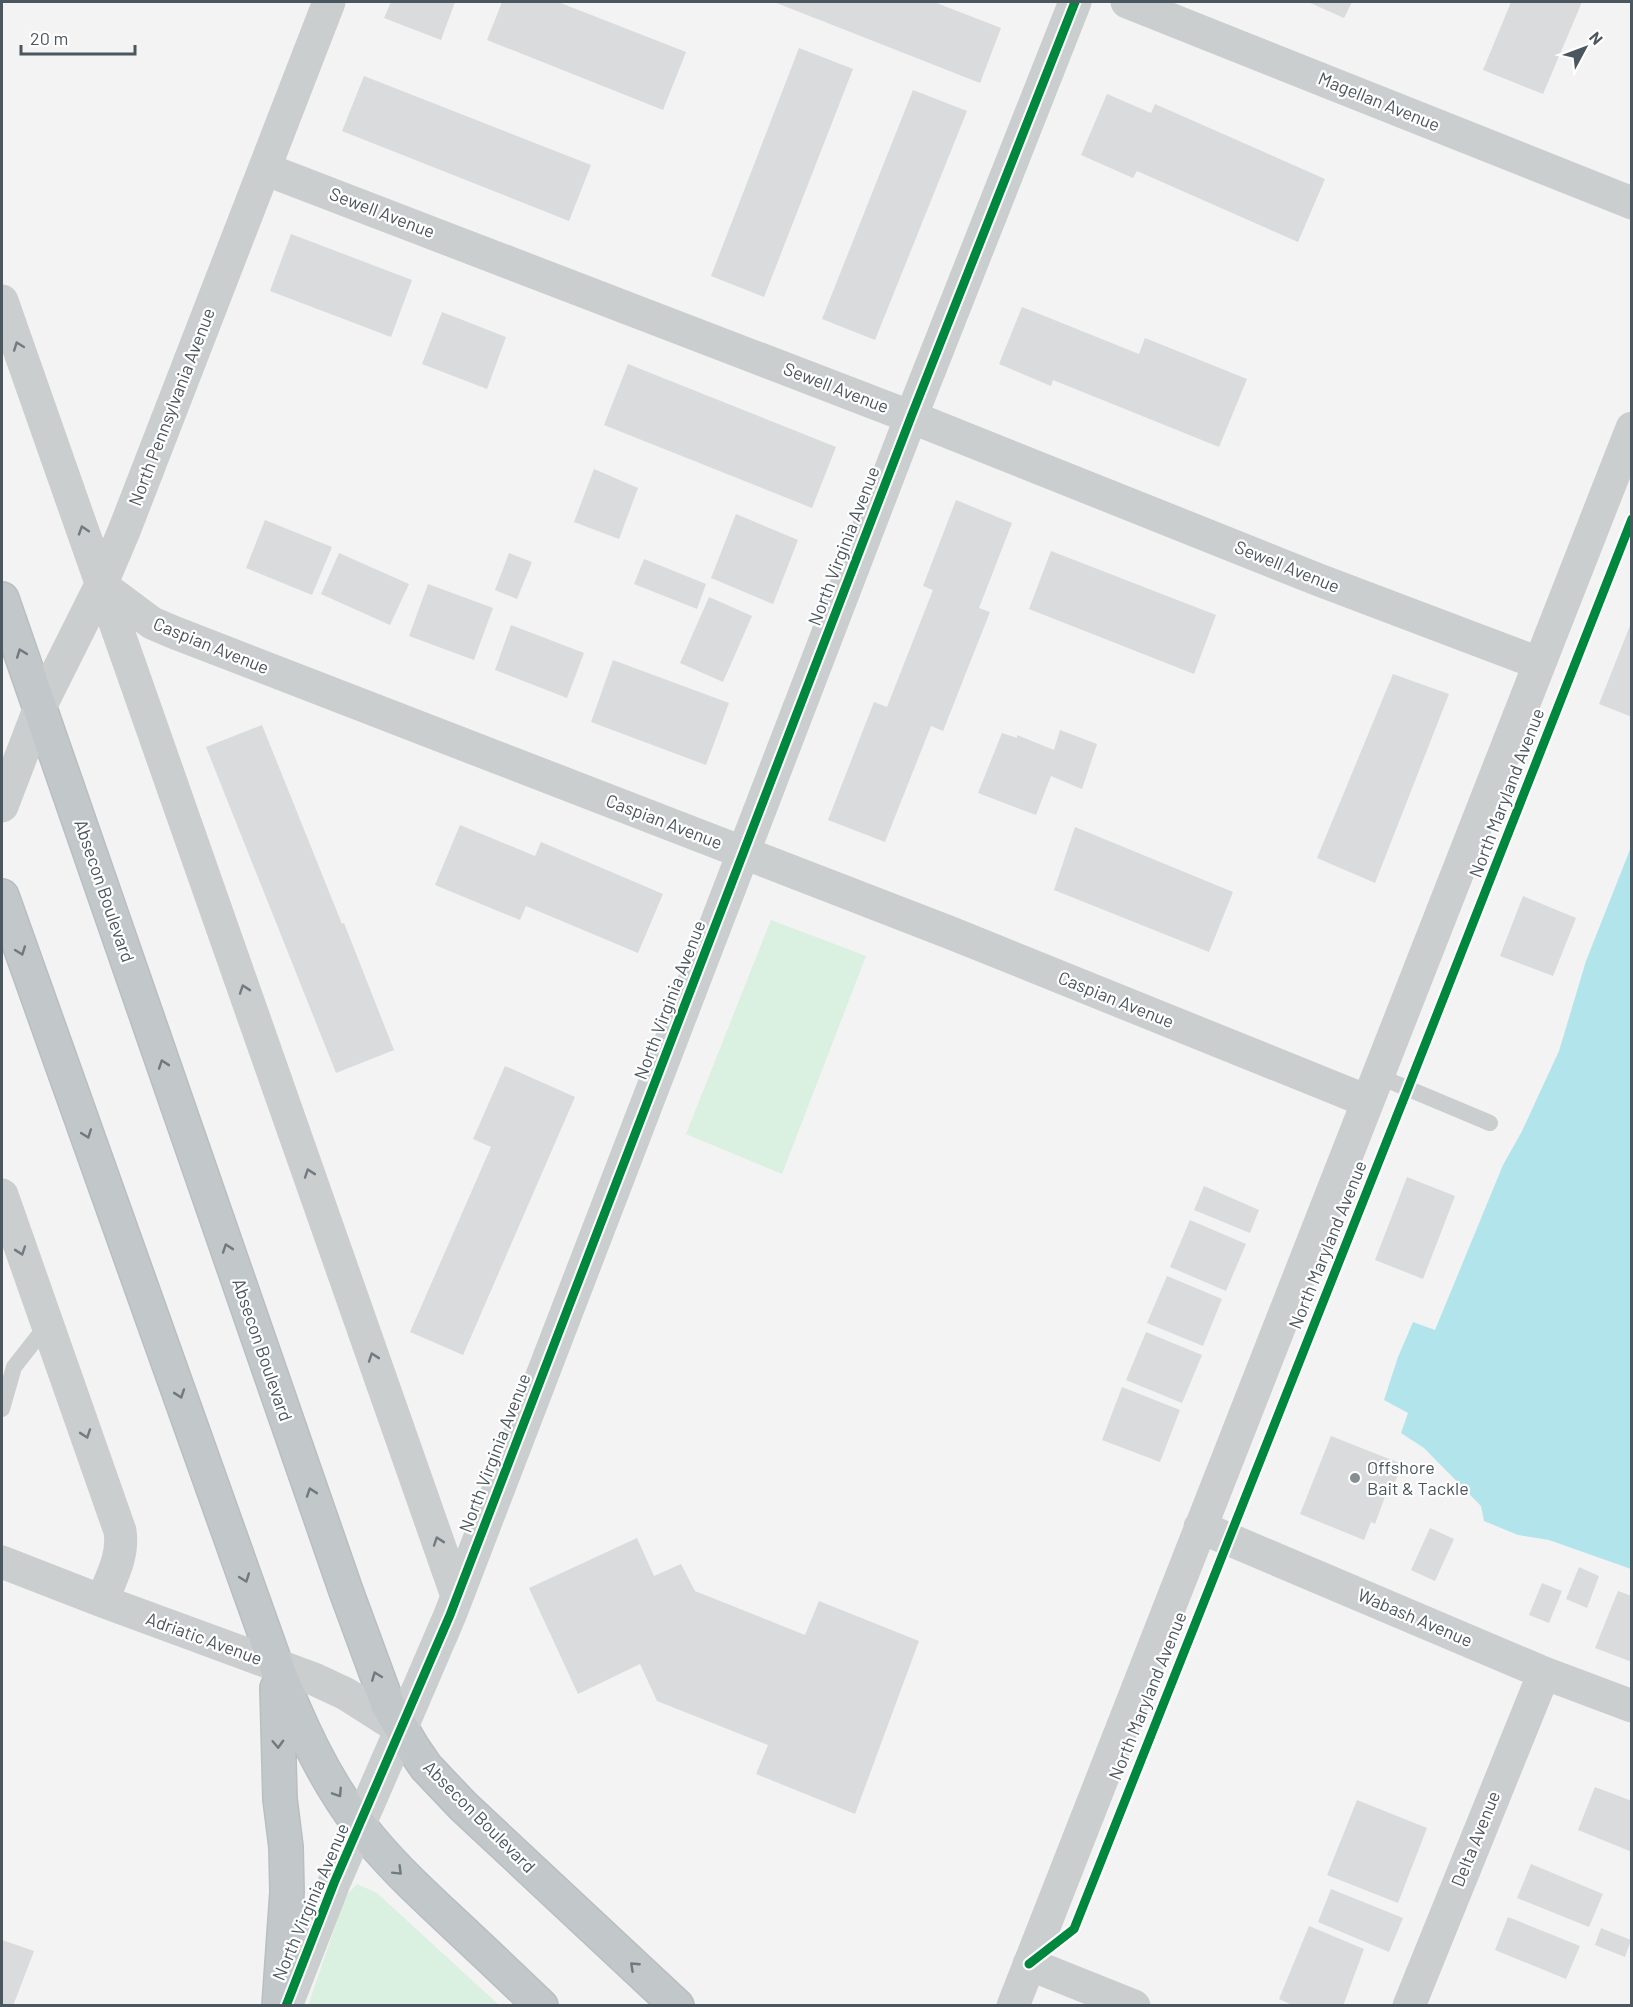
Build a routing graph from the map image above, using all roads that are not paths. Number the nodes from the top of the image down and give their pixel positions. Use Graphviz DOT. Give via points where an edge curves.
graph roads {
  1 [pos="329,2"];
  2 [pos="1075,2"];
  3 [pos="1126,2"];
  4 [pos="266,169"];
  5 [pos="1632,203"];
  6 [pos="2,301"];
  7 [pos="911,417"];
  8 [pos="1632,428"];
  9 [pos="101,585"];
  10 [pos="2,599"];
  11 [pos="1539,663"];
  12 [pos="40,707"];
  13 [pos="2,806"];
  14 [pos="745,853"];
  15 [pos="2,896"];
  16 [pos="1372,1088"];
  17 [pos="1490,1123"];
  18 [pos="2,1196"];
  19 [pos="47,1326"];
  20 [pos="2,1409"];
  21 [pos="1200,1527"];
  22 [pos="2,1562"];
  23 [pos="457,1596"];
  24 [pos="102,1601"];
  25 [pos="276,1665"];
  26 [pos="1545,1673"];
  27 [pos="1632,1706"];
  28 [pos="401,1729"];
  29 [pos="360,1826"];
  30 [pos="1029,1964"];
  31 [pos="279,2006"];
  32 [pos="286,2006"];
  33 [pos="541,2006"];
  34 [pos="677,2006"];
  35 [pos="1013,2006"];
  36 [pos="1134,2006"];
  37 [pos="1408,2006"];
  1 -- 4 [label="street, North Pennsylvania Avenue"];
  2 -- 7 [label="street, North Virginia Avenue"];
  3 -- 5 [label="street, Magellan Avenue"];
  4 -- 7 [label="street, Sewell Avenue"];
  4 -- 9 [label="street, North Pennsylvania Avenue"];
  9 -- 6 [label="street, one-way"];
  7 -- 11 [label="street, Sewell Avenue"];
  7 -- 14 [label="street, North Virginia Avenue"];
  8 -- 11 [label="street, North Maryland Avenue"];
  9 -- 12 [label="street, North Pennsylvania Avenue"];
  9 -- 14 [label="street, Caspian Avenue" via="130,609 166,630"];
  23 -- 9 [label="street, one-way"];
  12 -- 10 [label="highway, Absecon Boulevard, one-way"];
  11 -- 16 [label="street, North Maryland Avenue"];
  12 -- 13 [label="street, North Pennsylvania Avenue"];
  28 -- 12 [label="highway, Absecon Boulevard, one-way" via="367,1653"];
  14 -- 16 [label="street, Caspian Avenue"];
  14 -- 23 [label="street, North Virginia Avenue"];
  15 -- 25 [label="highway, one-way"];
  16 -- 17 [label="lane"];
  16 -- 21 [label="street, North Maryland Avenue"];
  18 -- 19 [label="street, one-way"];
  19 -- 20 [label="lane" via="14,1367"];
  19 -- 24 [label="street, one-way" via="120,1531 120,1555"];
  21 -- 26 [label="street, Wabash Avenue"];
  21 -- 30 [label="street, North Maryland Avenue"];
  22 -- 24 [label="street, Adriatic Avenue"];
  23 -- 28 [label="street, North Virginia Avenue"];
  24 -- 25 [label="street, Adriatic Avenue"];
  25 -- 28 [label="street, Adriatic Avenue" via="346,1694"];
  25 -- 29 [label="highway, one-way" via="312,1749"];
  25 -- 31 [label="highway, one-way" via="280,1799 286,1847"];
  26 -- 27 [label="street, Wabash Avenue"];
  26 -- 37 [label="street, Delta Avenue"];
  28 -- 29 [label="street, North Virginia Avenue"];
  34 -- 28 [label="highway, Absecon Boulevard, one-way" via="463,1806 426,1767"];
  29 -- 32 [label="street, North Virginia Avenue"];
  29 -- 33 [label="highway, one-way" via="407,1880"];
  30 -- 35 [label="street, North Maryland Avenue"];
  30 -- 36 [label="street"];
}
